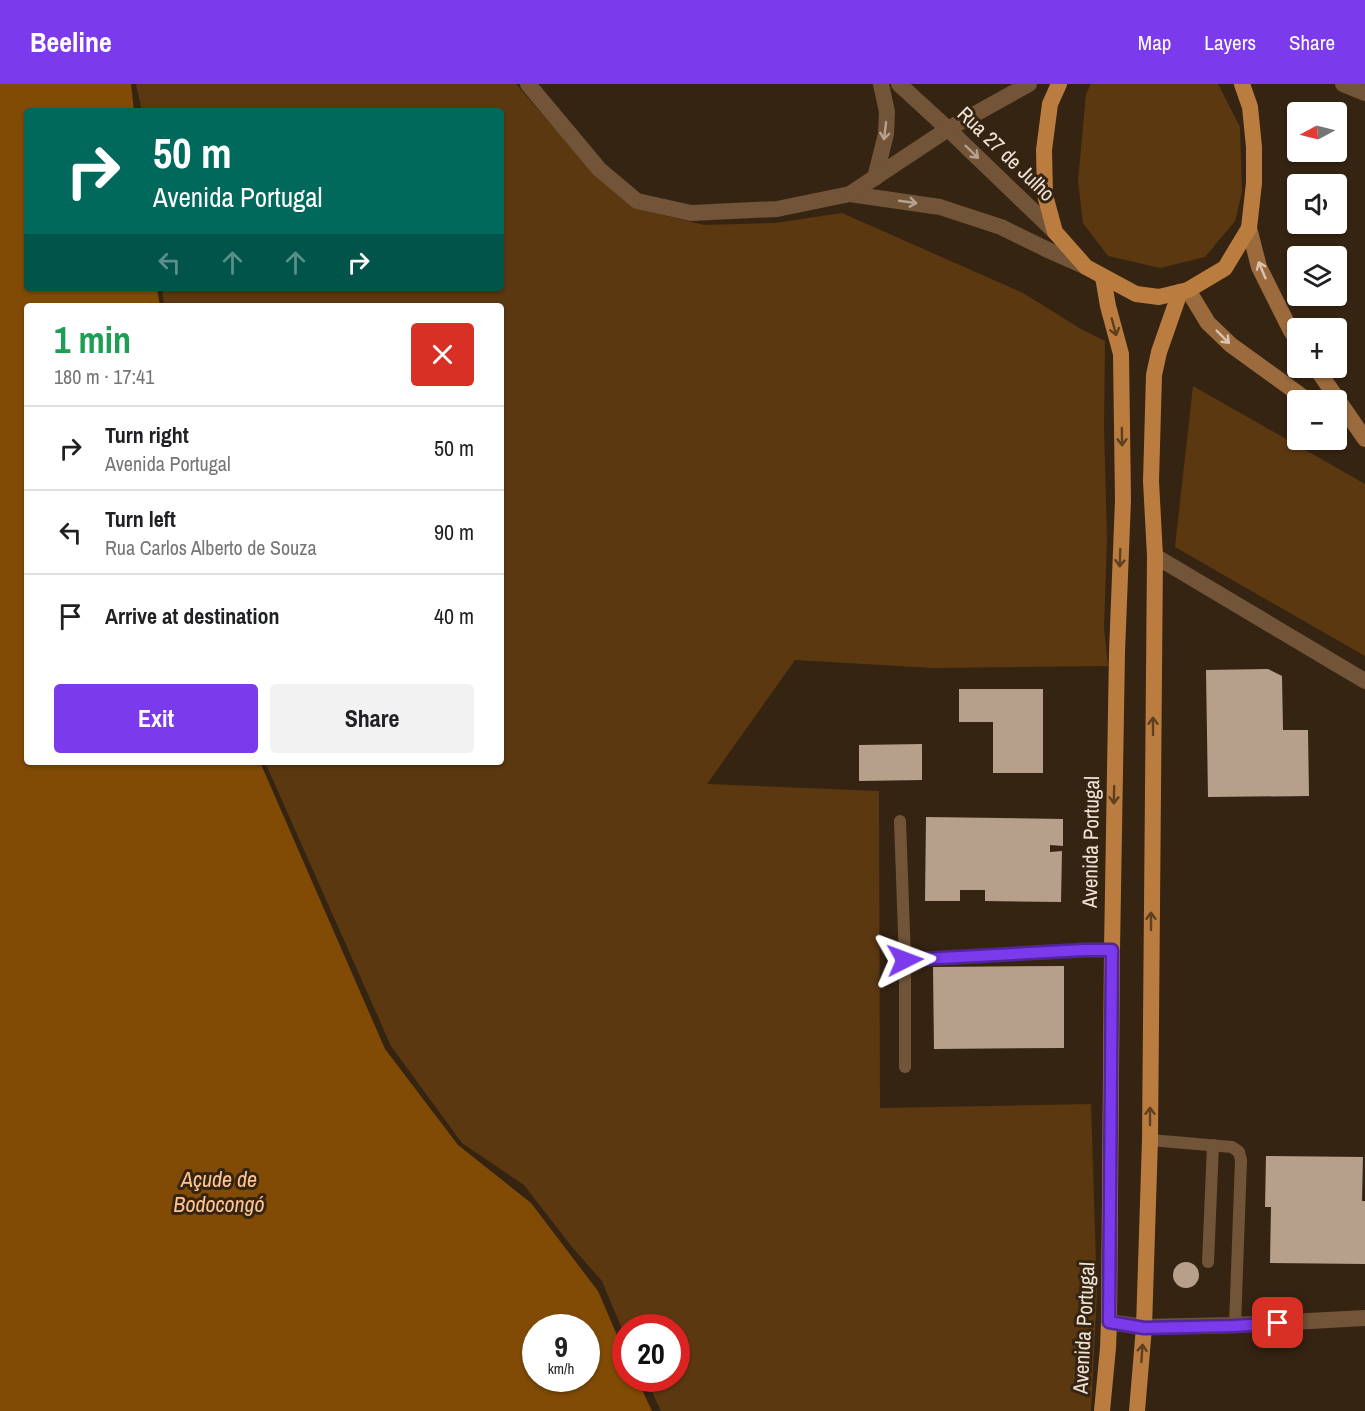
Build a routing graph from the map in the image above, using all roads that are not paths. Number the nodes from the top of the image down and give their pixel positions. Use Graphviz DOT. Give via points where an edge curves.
graph roads {
  1 [pos="528,84"];
  2 [pos="881,84"];
  3 [pos="898,84"];
  4 [pos="1029,84"];
  5 [pos="1059,84"];
  6 [pos="1242,84"];
  7 [pos="1343,84"];
  8 [pos="1365,93"];
  9 [pos="948,129"];
  10 [pos="875,178"];
  11 [pos="850,194"];
  12 [pos="1249,228"];
  13 [pos="1055,232"];
  14 [pos="1086,267"];
  15 [pos="1103,277"];
  16 [pos="1184,291"];
  17 [pos="1287,323"];
  18 [pos="1323,378"];
  19 [pos="1293,390"];
  20 [pos="1347,428"];
  21 [pos="1365,440"];
  22 [pos="1155,556"];
  23 [pos="1365,681"];
  24 [pos="900,821"];
  25 [pos="1112,950"];
  26 [pos="905,960"];
  27 [pos="905,1067"];
  28 [pos="1150,1140"];
  29 [pos="1213,1145"];
  30 [pos="1208,1262"];
  31 [pos="1365,1318"];
  32 [pos="1109,1322"];
  33 [pos="1234,1326"];
  34 [pos="1144,1328"];
  35 [pos="1102,1411"];
  36 [pos="1137,1411"];
  1 -- 11 [label="street" via="599,169 637,201 691,213 777,209"];
  2 -- 10 [label="street, one-way" via="887,112 886,134"];
  3 -- 9 [label="street, Rua 27 de Julho"];
  4 -- 9 [label="street"];
  5 -- 13 [label="main road" via="1050,104 1044,150 1045,195"];
  6 -- 12 [label="main road" via="1250,107 1254,147"];
  7 -- 8 [label="street"];
  9 -- 10 [label="street"];
  9 -- 13 [label="street, Rua 27 de Julho, one-way"];
  10 -- 11 [label="street"];
  11 -- 14 [label="street, one-way" via="940,207 1001,227"];
  12 -- 16 [label="main road" via="1225,268"];
  17 -- 12 [label="main road, one-way" via="1259,267"];
  13 -- 14 [label="main road"];
  14 -- 15 [label="main road"];
  15 -- 16 [label="main road" via="1136,294 1159,297"];
  15 -- 25 [label="main road, Avenida Portugal, one-way" via="1120,354 1123,500"];
  16 -- 19 [label="main road, one-way" via="1208,323 1232,345"];
  16 -- 22 [label="main road" via="1159,352 1154,375 1151,481"];
  18 -- 21 [label="main road"];
  20 -- 21 [label="main road"];
  22 -- 23 [label="street"];
  28 -- 22 [label="main road, one-way"];
  24 -- 26 [label="lane"];
  25 -- 26 [label="lane"];
  25 -- 32 [label="main road, Avenida Portugal"];
  26 -- 27 [label="lane"];
  28 -- 29 [label="lane"];
  28 -- 34 [label="main road"];
  29 -- 30 [label="lane"];
  29 -- 33 [label="lane" via="1232,1147 1241,1160"];
  31 -- 33 [label="street"];
  32 -- 34 [label="street"];
  32 -- 35 [label="main road, Avenida Portugal"];
  33 -- 34 [label="street"];
  36 -- 34 [label="main road, one-way"];
}
